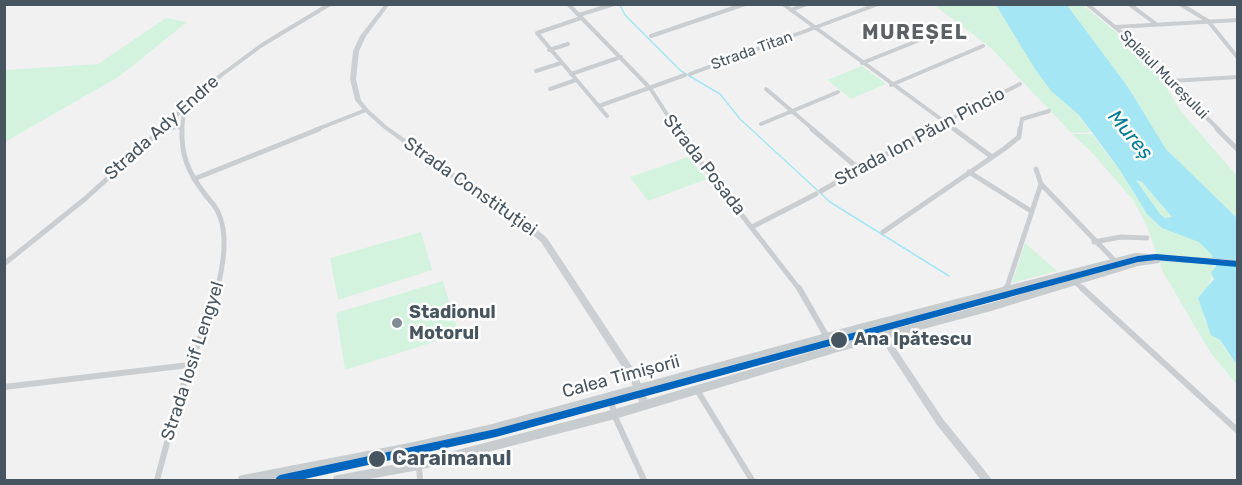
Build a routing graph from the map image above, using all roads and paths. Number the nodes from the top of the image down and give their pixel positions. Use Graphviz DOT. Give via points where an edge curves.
graph roads {
  1 [pos="330,4"];
  2 [pos="388,4"];
  3 [pos="568,4"];
  4 [pos="614,4"];
  5 [pos="745,4"];
  6 [pos="783,4"];
  7 [pos="807,4"];
  8 [pos="878,4"];
  9 [pos="1087,4"];
  10 [pos="1129,4"];
  11 [pos="1180,4"];
  12 [pos="791,10"];
  13 [pos="580,16"];
  14 [pos="1238,20"];
  15 [pos="1208,21"];
  16 [pos="1156,24"];
  17 [pos="957,25"];
  18 [pos="1116,27"];
  19 [pos="815,28"];
  20 [pos="651,36"];
  21 [pos="568,44"];
  22 [pos="983,46"];
  23 [pos="549,50"];
  24 [pos="621,57"];
  25 [pos="1238,57"];
  26 [pos="561,63"];
  27 [pos="862,63"];
  28 [pos="536,71"];
  29 [pos="571,74"];
  30 [pos="687,74"];
  31 [pos="1238,78"];
  32 [pos="576,80"];
  33 [pos="1171,81"];
  34 [pos="1020,84"];
  35 [pos="891,85"];
  36 [pos="650,88"];
  37 [pos="550,89"];
  38 [pos="766,89"];
  39 [pos="838,92"];
  40 [pos="599,106"];
  41 [pos="366,110"];
  42 [pos="184,111"];
  43 [pos="1049,111"];
  44 [pos="792,112"];
  45 [pos="607,116"];
  46 [pos="942,122"];
  47 [pos="761,124"];
  48 [pos="182,127"];
  49 [pos="163,128"];
  50 [pos="1238,150"];
  51 [pos="992,157"];
  52 [pos="859,169"];
  53 [pos="1036,170"];
  54 [pos="969,172"];
  55 [pos="194,179"];
  56 [pos="1041,184"];
  57 [pos="1030,211"];
  58 [pos="752,227"];
  59 [pos="884,232"];
  60 [pos="1147,238"];
  61 [pos="1094,242"];
  62 [pos="1156,259"];
  63 [pos="1116,262"];
  64 [pos="4,264"];
  65 [pos="1238,265"];
  66 [pos="1075,282"];
  67 [pos="1005,291"];
  68 [pos="1005,302"];
  69 [pos="875,324"];
  70 [pos="882,336"];
  71 [pos="827,337"];
  72 [pos="189,365"];
  73 [pos="4,387"];
  74 [pos="639,390"];
  75 [pos="697,390"];
  76 [pos="610,398"];
  77 [pos="645,405"];
  78 [pos="615,414"];
  79 [pos="1238,431"];
  80 [pos="419,465"];
  81 [pos="157,480"];
  82 [pos="243,480"];
  83 [pos="338,480"];
  84 [pos="420,480"];
  85 [pos="645,480"];
  86 [pos="752,480"];
  87 [pos="987,480"];
  1 -- 42 [label="street, Strada Ady Endre" via="238,63"];
  2 -- 41 [label="street, Strada Constituției" via="363,36 355,57 354,90"];
  3 -- 13 [label="street, Strada Posada"];
  4 -- 13 [label="street"];
  5 -- 20 [label="street"];
  6 -- 12 [label="street"];
  7 -- 12 [label="street"];
  8 -- 19 [label="street"];
  9 -- 18 [label="street, Splaiul Mureșului"];
  10 -- 16 [label="street"];
  11 -- 15 [label="street"];
  12 -- 19 [label="street"];
  13 -- 23 [label="street" via="538,31"];
  13 -- 24 [label="street, Strada Posada"];
  14 -- 15 [label="street"];
  15 -- 16 [label="street"];
  15 -- 25 [label="street"];
  16 -- 18 [label="street"];
  17 -- 27 [label="street"];
  18 -- 33 [label="street, Splaiul Mureșului"];
  19 -- 27 [label="street"];
  19 -- 30 [label="street, Strada Titan"];
  21 -- 23 [label="street"];
  22 -- 35 [label="street"];
  23 -- 26 [label="street"];
  24 -- 29 [label="street"];
  24 -- 36 [label="street, Strada Posada"];
  26 -- 28 [label="street"];
  26 -- 29 [label="street"];
  27 -- 35 [label="street"];
  29 -- 32 [label="street"];
  30 -- 36 [label="street, Strada Titan"];
  31 -- 33 [label="street"];
  32 -- 37 [label="street"];
  32 -- 40 [label="street"];
  33 -- 50 [label="street, Splaiul Mureșului"];
  34 -- 46 [label="street, Strada Ion Păun Pincio"];
  35 -- 46 [label="street"];
  36 -- 40 [label="street, Strada Titan"];
  36 -- 58 [label="street, Strada Posada" via="667,118"];
  38 -- 44 [label="street"];
  39 -- 44 [label="street"];
  40 -- 45 [label="street"];
  41 -- 55 [label="street"];
  41 -- 74 [label="street, Strada Constituției" via="450,174 536,232"];
  42 -- 48 [label="street, Strada Iosif Lengyel"];
  42 -- 49 [label="street, Strada Ady Endre"];
  43 -- 51 [label="street" via="1022,119 1019,136"];
  44 -- 47 [label="street"];
  44 -- 52 [label="street"];
  46 -- 51 [label="street"];
  46 -- 52 [label="street, Strada Ion Păun Pincio"];
  48 -- 49 [label="street"];
  48 -- 55 [label="street, Strada Iosif Lengyel" via="184,166"];
  49 -- 64 [label="street, Strada Ady Endre" via="86,198"];
  51 -- 54 [label="street"];
  52 -- 58 [label="street, Strada Ion Păun Pincio"];
  53 -- 56 [label="street"];
  54 -- 57 [label="street"];
  54 -- 59 [label="street"];
  55 -- 72 [label="street, Strada Iosif Lengyel" via="218,212 223,248 217,295"];
  56 -- 57 [label="street"];
  56 -- 61 [label="street"];
  57 -- 67 [label="street"];
  58 -- 71 [label="street, Strada Posada" via="800,290"];
  60 -- 61 [label="street"];
  61 -- 63 [label="street"];
  62 -- 63 [label="main road, Calea Timișorii" via="1135,256"];
  62 -- 65 [label="main road"];
  62 -- 66 [label="main road, Calea Timișorii"];
  63 -- 67 [label="main road, Calea Timișorii"];
  66 -- 68 [label="main road, Calea Timișorii"];
  66 -- 79 [label="street"];
  67 -- 68 [label="street"];
  67 -- 69 [label="main road, Calea Timișorii"];
  68 -- 70 [label="main road, Calea Timișorii"];
  69 -- 70 [label="street"];
  69 -- 71 [label="main road, Calea Timișorii"];
  70 -- 75 [label="main road, Calea Timișorii"];
  70 -- 87 [label="street" via="940,422"];
  71 -- 74 [label="main road, Calea Timișorii"];
  72 -- 73 [label="street"];
  72 -- 81 [label="street, Strada Iosif Lengyel"];
  74 -- 76 [label="main road, Calea Timișorii"];
  74 -- 77 [label="street, Strada Constituției"];
  75 -- 77 [label="main road, Calea Timișorii"];
  75 -- 86 [label="street"];
  76 -- 78 [label="street"];
  76 -- 82 [label="main road, Calea Timișorii" via="414,447"];
  77 -- 78 [label="main road, Calea Timișorii"];
  78 -- 80 [label="main road, Calea Timișorii"];
  78 -- 85 [label="street"];
  80 -- 83 [label="main road, Calea Timișorii"];
  80 -- 84 [label="street"];
}
